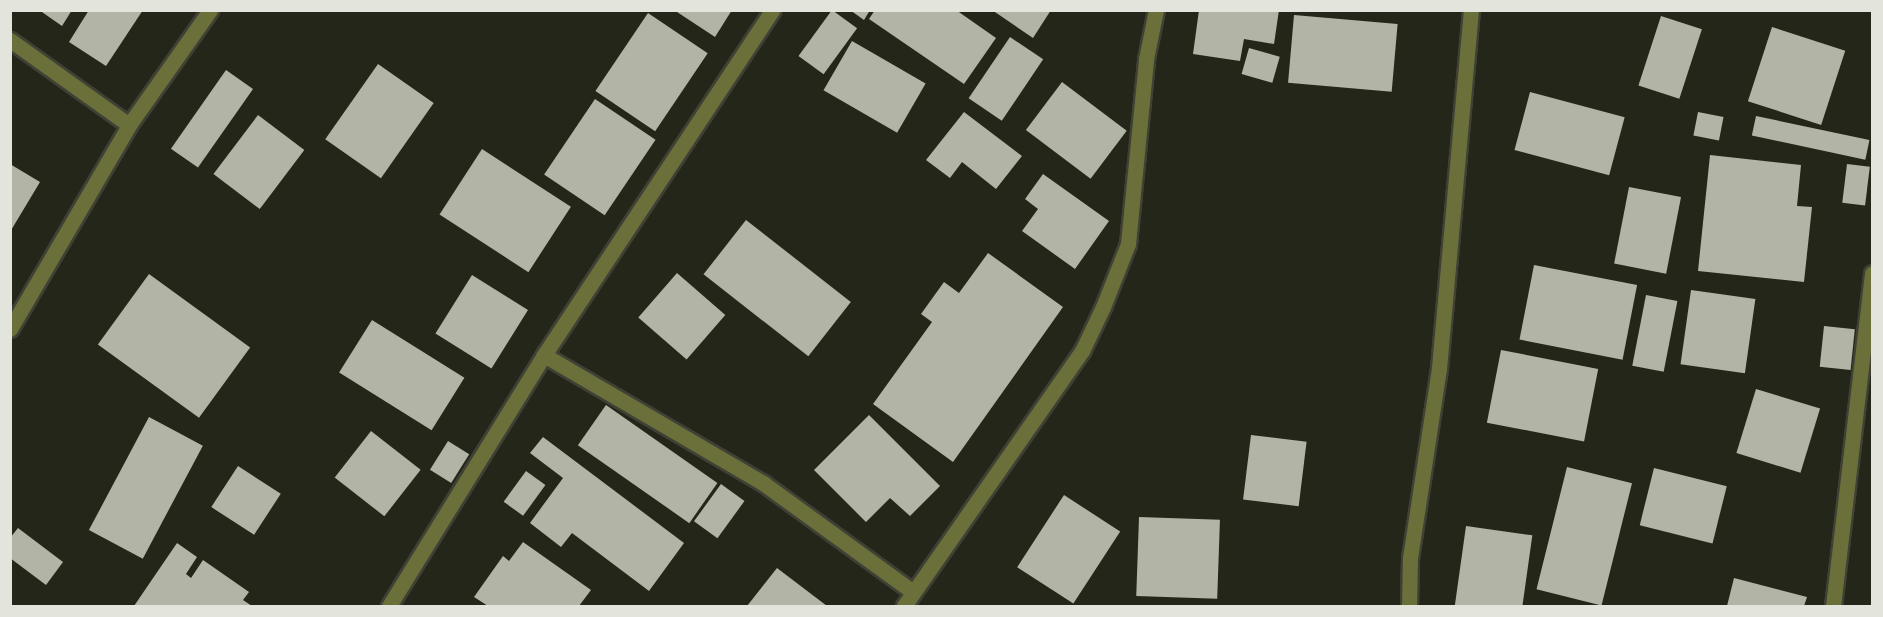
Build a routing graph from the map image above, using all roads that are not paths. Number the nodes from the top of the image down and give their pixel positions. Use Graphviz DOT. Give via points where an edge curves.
graph roads {
  1 [pos="210,10"];
  2 [pos="772,10"];
  3 [pos="1156,10"];
  4 [pos="1471,10"];
  5 [pos="10,40"];
  6 [pos="129,124"];
  7 [pos="1872,273"];
  8 [pos="10,329"];
  9 [pos="544,355"];
  10 [pos="914,592"];
  11 [pos="389,606"];
  12 [pos="904,606"];
  13 [pos="1409,606"];
  14 [pos="1833,606"];
  1 -- 6 [label="street"];
  2 -- 9 [label="street"];
  3 -- 10 [label="street" via="1146,59 1128,244 1104,307 1082,351"];
  4 -- 13 [label="street" via="1439,368 1410,558"];
  5 -- 6 [label="street"];
  6 -- 8 [label="street"];
  7 -- 14 [label="street"];
  9 -- 10 [label="street" via="763,483"];
  9 -- 11 [label="street"];
  10 -- 12 [label="street"];
}
